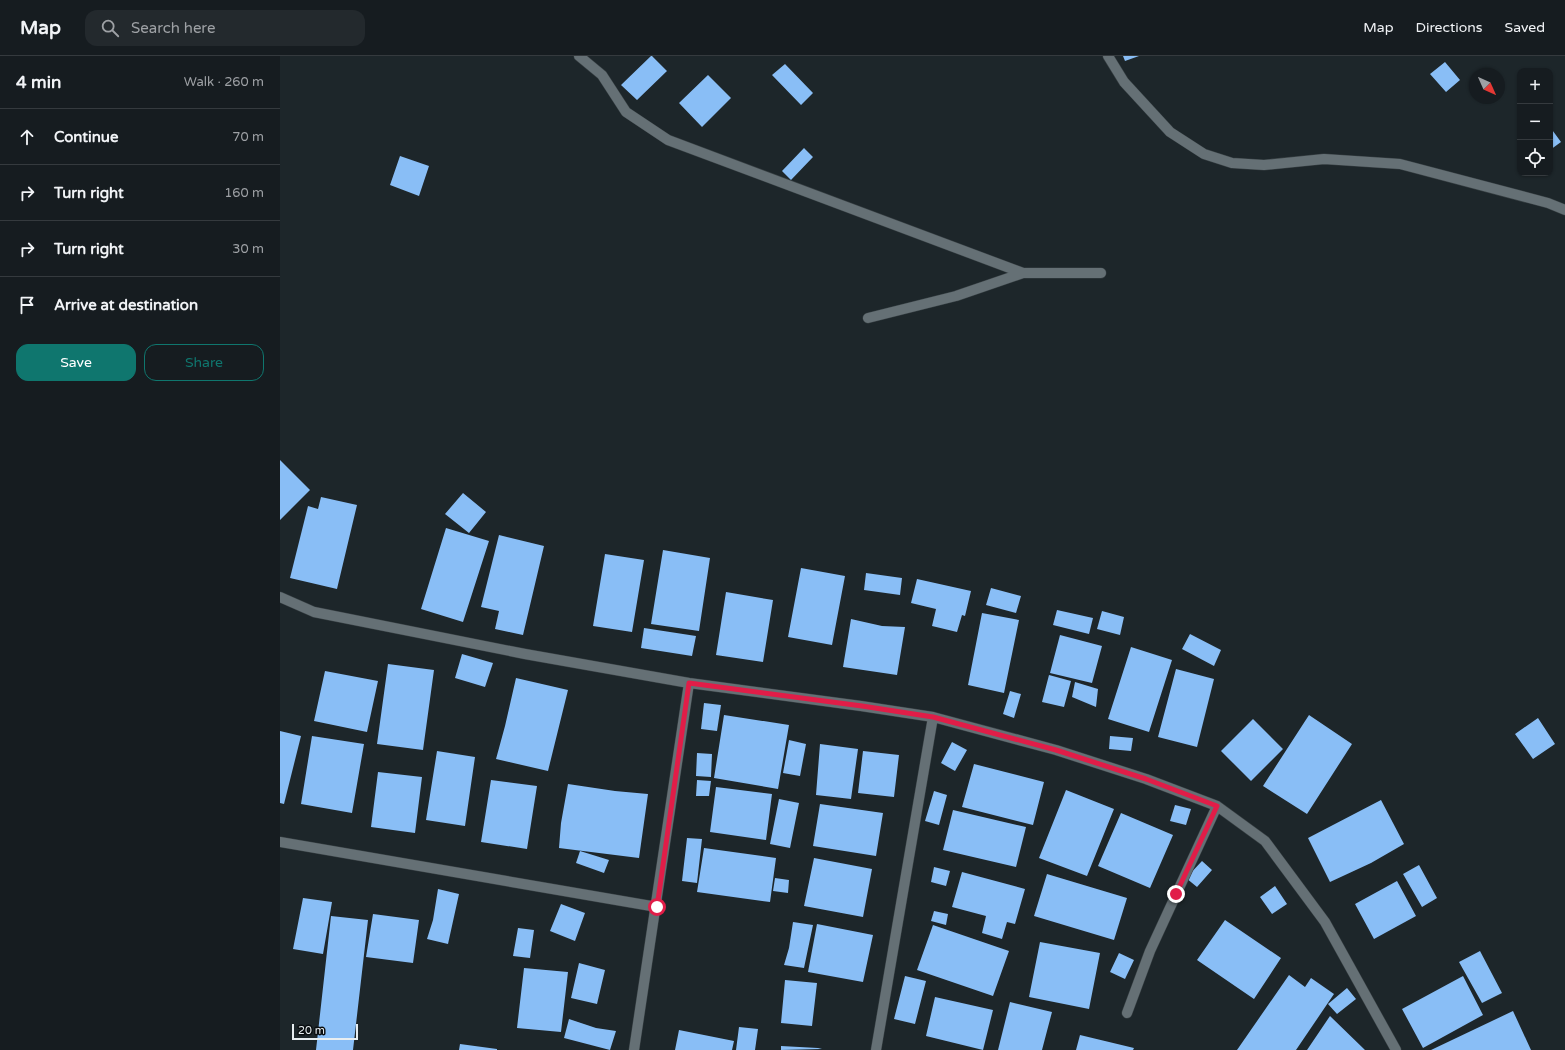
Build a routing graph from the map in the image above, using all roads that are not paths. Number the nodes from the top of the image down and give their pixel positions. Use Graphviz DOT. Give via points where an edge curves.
graph roads {
  1 [pos="579,56"];
  2 [pos="1108,56"];
  3 [pos="1565,210"];
  4 [pos="1023,273"];
  5 [pos="1101,273"];
  6 [pos="868,318"];
  7 [pos="280,597"];
  8 [pos="689,683"];
  9 [pos="933,717"];
  10 [pos="1217,806"];
  11 [pos="280,842"];
  12 [pos="657,907"];
  13 [pos="1127,1014"];
  14 [pos="634,1050"];
  15 [pos="876,1050"];
  16 [pos="1396,1050"];
  1 -- 4 [label="street" via="602,75 626,112 668,140"];
  2 -- 3 [label="street" via="1124,82 1170,132 1204,154 1232,163 1264,165 1324,159 1400,164 1548,203"];
  4 -- 5 [label="street"];
  4 -- 6 [label="street" via="956,296"];
  7 -- 8 [label="street" via="314,612 525,654"];
  8 -- 9 [label="street"];
  8 -- 12 [label="street"];
  9 -- 10 [label="street" via="1056,750 1146,779"];
  9 -- 15 [label="street"];
  10 -- 13 [label="street" via="1150,951"];
  10 -- 16 [label="street" via="1265,841 1325,922"];
  11 -- 12 [label="street"];
  12 -- 14 [label="street"];
}
